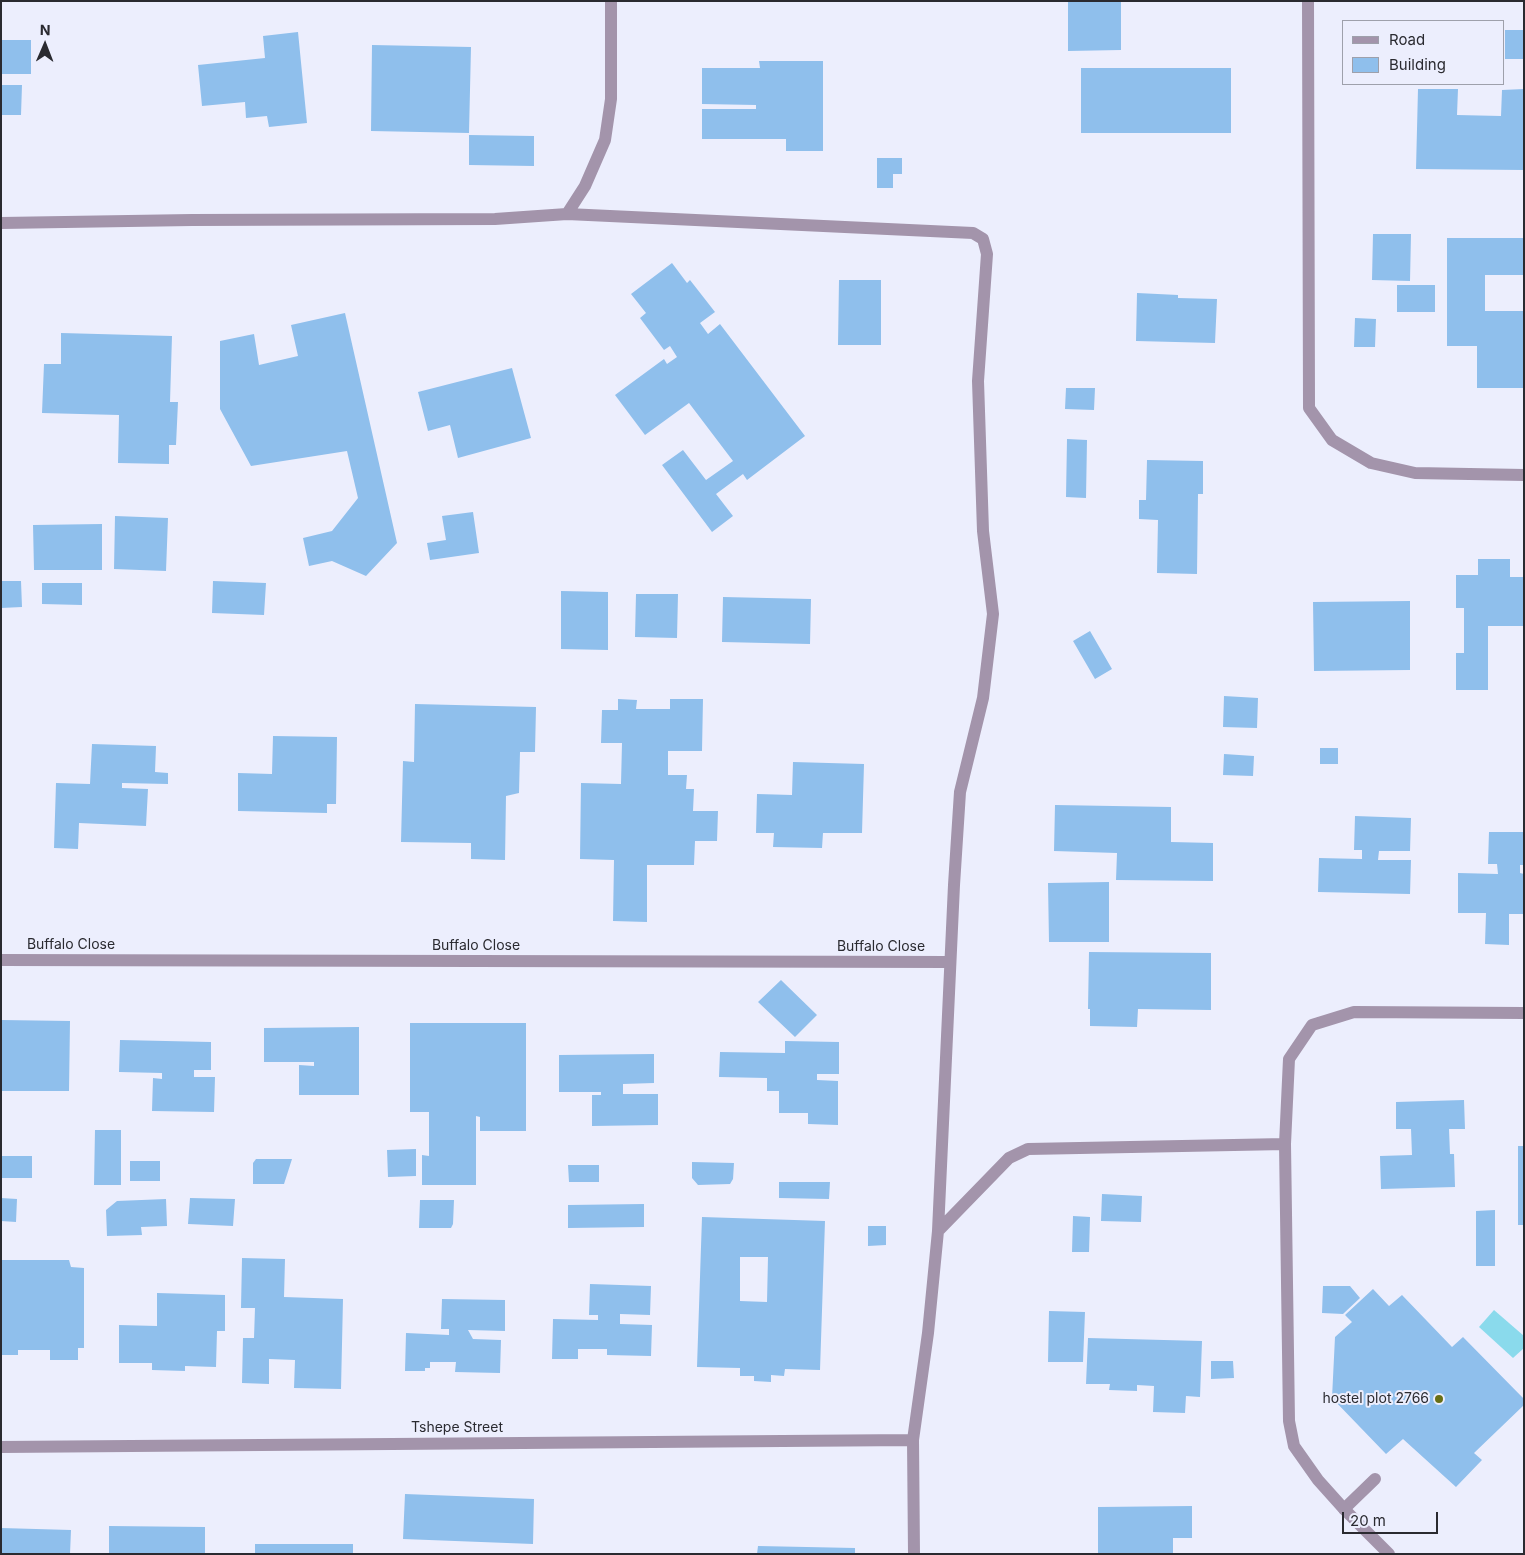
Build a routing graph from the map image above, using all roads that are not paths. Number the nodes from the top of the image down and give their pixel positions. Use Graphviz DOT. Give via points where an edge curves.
graph roads {
  1 [pos="611,1"];
  2 [pos="1308,1"];
  3 [pos="566,214"];
  4 [pos="1,224"];
  5 [pos="1524,475"];
  6 [pos="1,960"];
  7 [pos="950,962"];
  8 [pos="1524,1013"];
  9 [pos="1285,1144"];
  10 [pos="938,1232"];
  11 [pos="913,1440"];
  12 [pos="1,1447"];
  13 [pos="1375,1479"];
  14 [pos="1344,1509"];
  15 [pos="914,1554"];
  16 [pos="1389,1554"];
  1 -- 3 [label="street" via="611,99 605,140 586,186"];
  2 -- 5 [label="street" via="1309,408 1332,440 1371,463 1415,473"];
  3 -- 4 [label="street" via="495,219"];
  3 -- 7 [label="street" via="973,233 983,239 987,254 978,382 984,530 993,614 982,698 960,792"];
  6 -- 7 [label="street, Buffalo Close"];
  7 -- 10 [label="street"];
  8 -- 9 [label="street" via="1354,1012 1312,1025 1289,1059"];
  9 -- 10 [label="street" via="1028,1149 1010,1158"];
  9 -- 14 [label="street" via="1291,1434 1294,1446"];
  10 -- 11 [label="street"];
  11 -- 12 [label="street, Tshepe Street"];
  11 -- 15 [label="street"];
  13 -- 14 [label="street"];
  14 -- 16 [label="street"];
}
